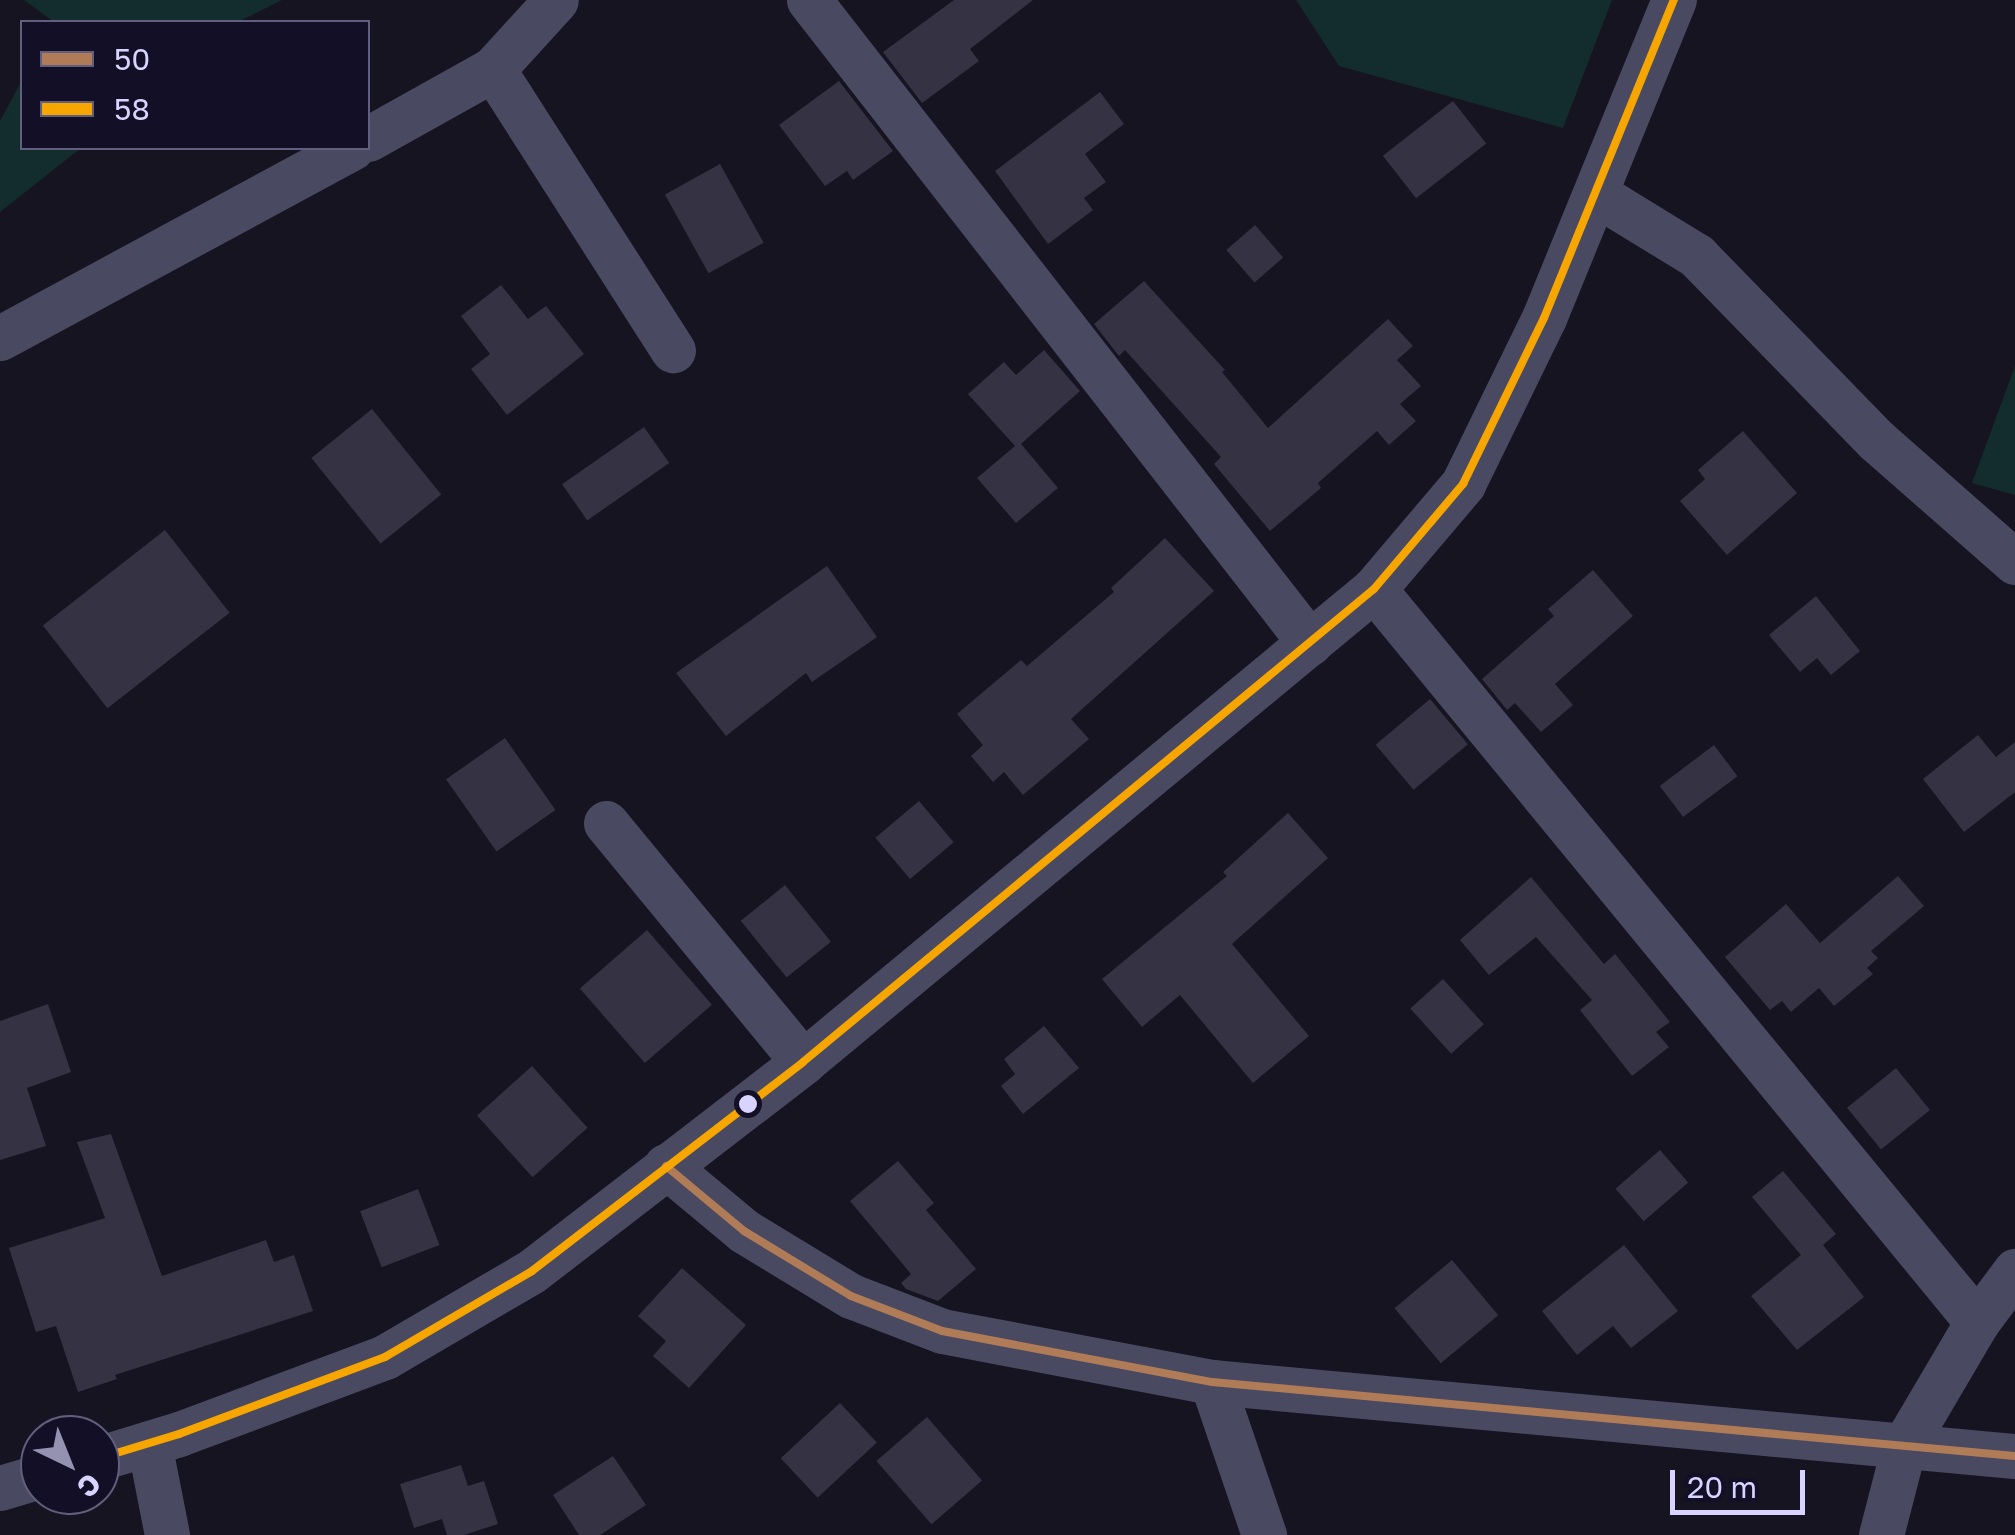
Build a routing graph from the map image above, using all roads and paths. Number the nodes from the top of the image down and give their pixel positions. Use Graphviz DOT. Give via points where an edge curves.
graph roads {
  1 [pos="556,0"];
  2 [pos="809,0"];
  3 [pos="1674,0"];
  4 [pos="493,69"];
  5 [pos="370,138"];
  6 [pos="348,150"];
  7 [pos="1596,194"];
  8 [pos="0,338"];
  9 [pos="672,350"];
  10 [pos="2015,562"];
  11 [pos="1374,589"];
  12 [pos="1310,643"];
  13 [pos="606,823"];
  14 [pos="802,1062"];
  15 [pos="666,1166"];
  16 [pos="2015,1271"];
  17 [pos="1977,1322"];
  18 [pos="1212,1382"];
  19 [pos="149,1443"];
  20 [pos="1904,1446"];
  21 [pos="120,1452"];
  22 [pos="2015,1456"];
  23 [pos="167,1535"];
  24 [pos="1264,1535"];
  25 [pos="1881,1535"];
  1 -- 4 [label="street"];
  2 -- 12 [label="street"];
  3 -- 7 [label="street"];
  4 -- 5 [label="street"];
  4 -- 9 [label="street"];
  6 -- 8 [label="street"];
  7 -- 10 [label="street" via="1697,256 1876,440"];
  7 -- 11 [label="street" via="1464,484"];
  11 -- 12 [label="street"];
  11 -- 17 [label="street"];
  12 -- 14 [label="street"];
  13 -- 14 [label="street"];
  14 -- 15 [label="street"];
  15 -- 18 [label="street" via="744,1231 851,1296 942,1331"];
  15 -- 19 [label="street" via="532,1271 385,1357"];
  16 -- 17 [label="street"];
  17 -- 20 [label="street"];
  18 -- 20 [label="street"];
  18 -- 24 [label="street"];
  19 -- 21 [label="street"];
  19 -- 23 [label="street"];
  20 -- 22 [label="street"];
  20 -- 25 [label="street"];
}
